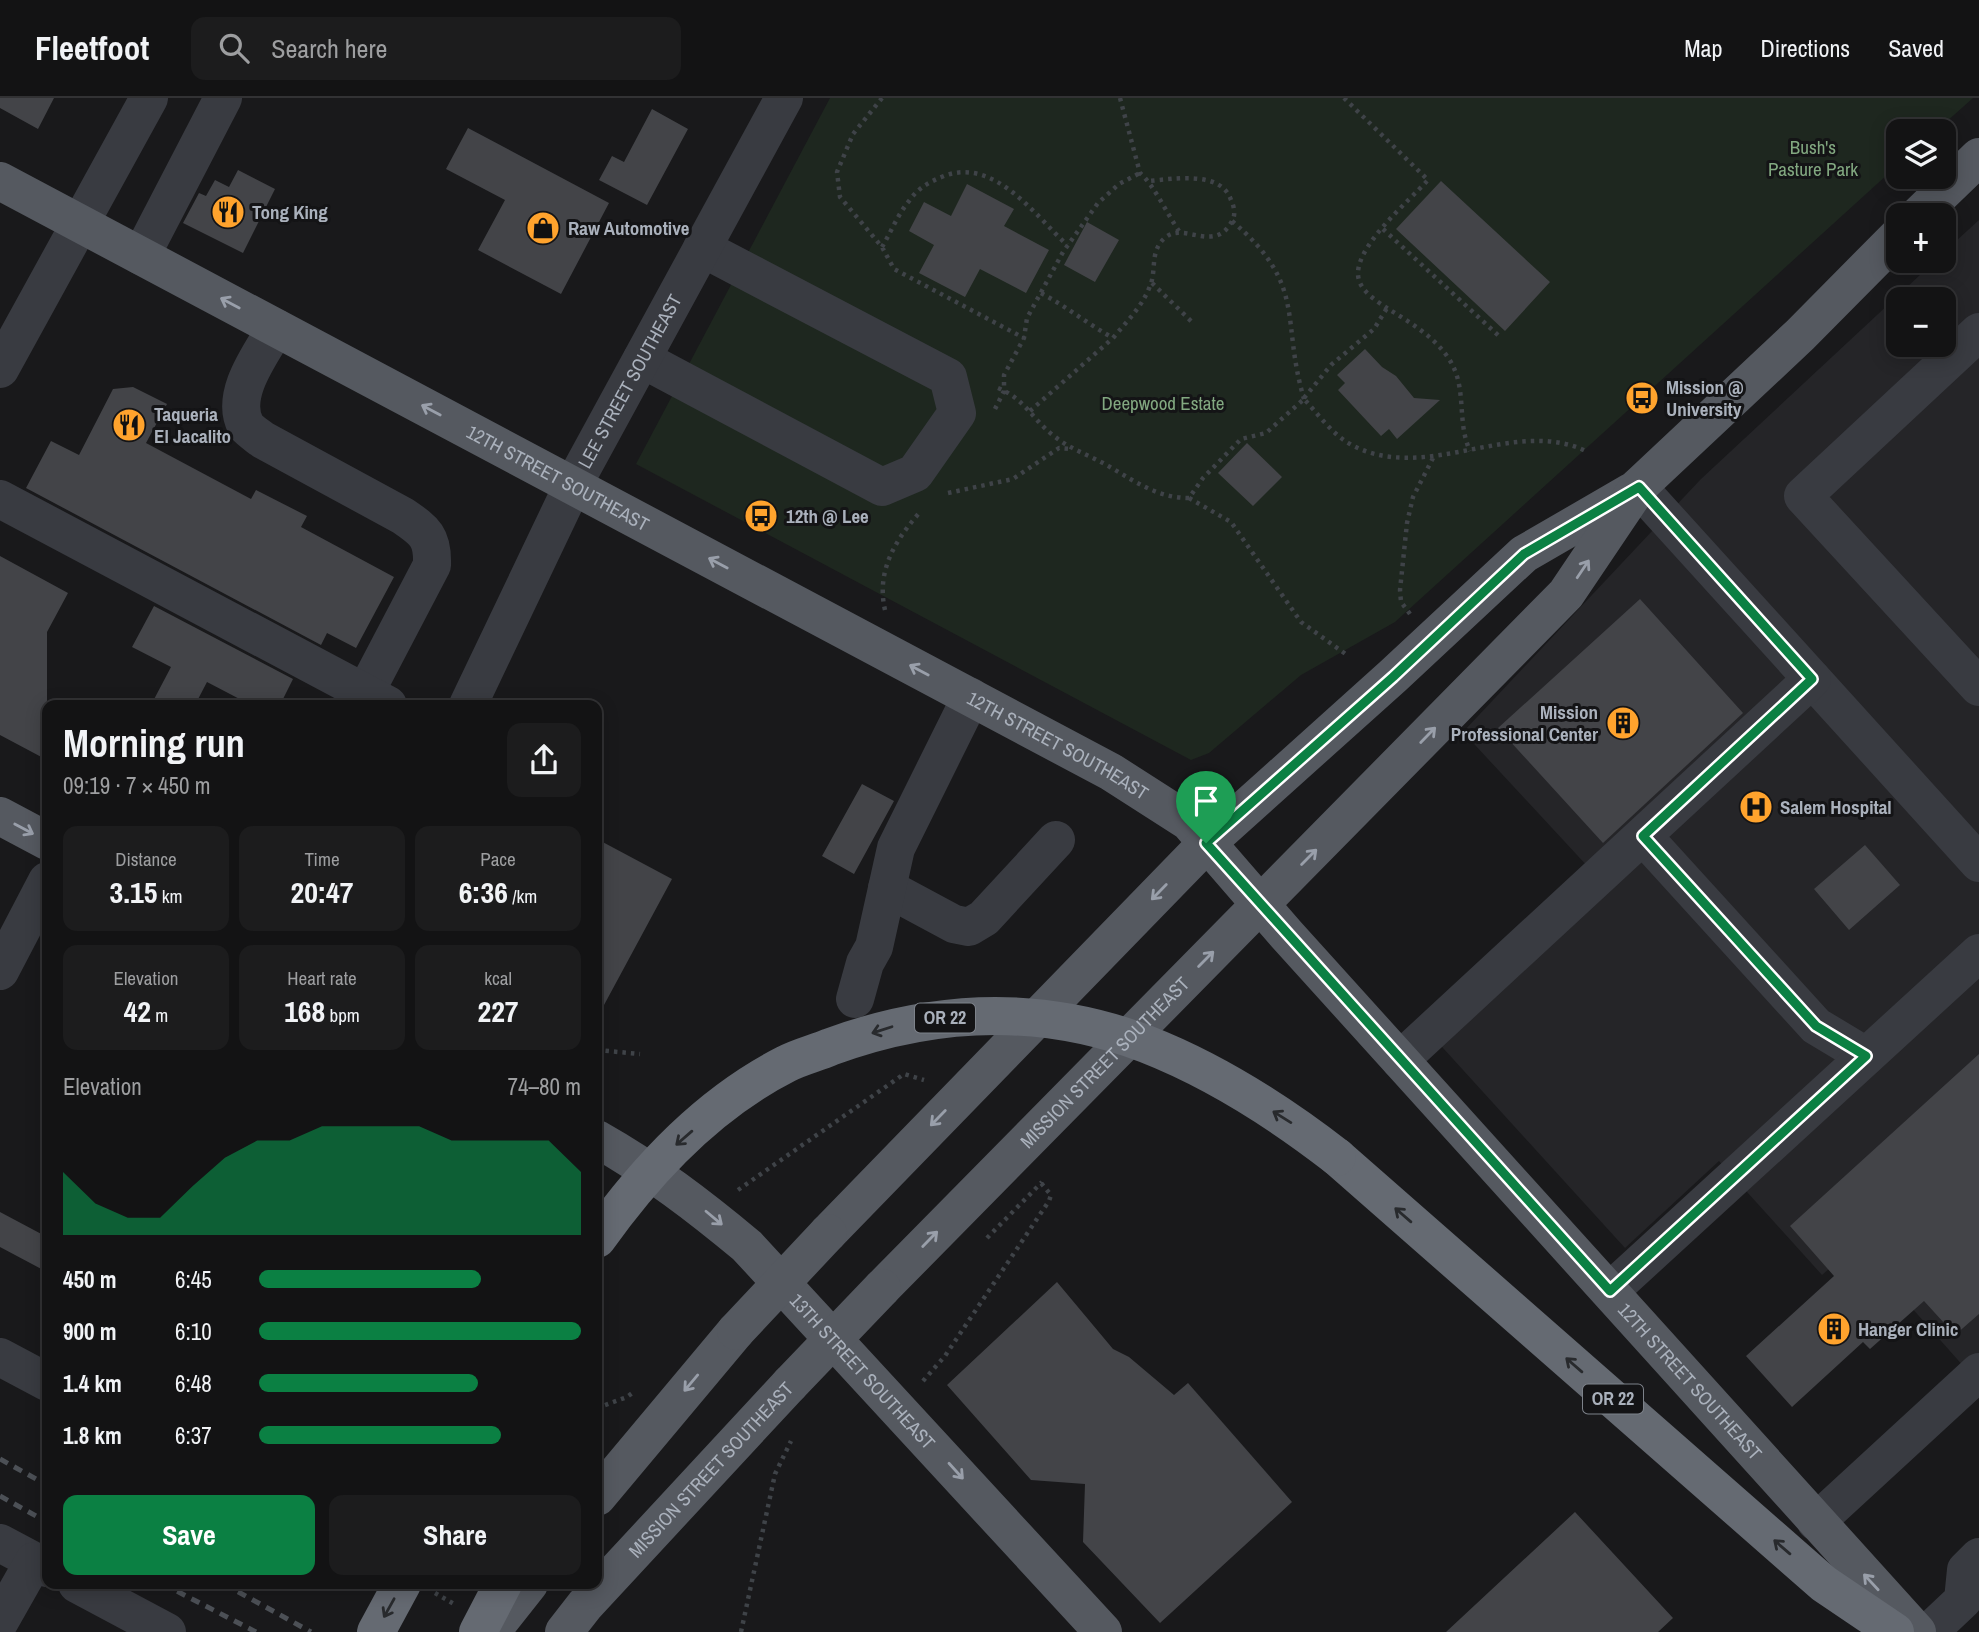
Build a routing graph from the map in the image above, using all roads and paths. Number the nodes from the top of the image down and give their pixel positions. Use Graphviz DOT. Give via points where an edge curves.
graph roads {
  1 [pos="149,98"];
  2 [pos="223,98"];
  3 [pos="784,98"];
  4 [pos="882,98"];
  5 [pos="1120,98"];
  6 [pos="1344,98"];
  7 [pos="1979,157"];
  8 [pos="1140,173"];
  9 [pos="0,181"];
  10 [pos="1149,181"];
  11 [pos="1931,203"];
  12 [pos="1232,221"];
  13 [pos="80,224"];
  14 [pos="1383,229"];
  15 [pos="1179,231"];
  16 [pos="1067,245"];
  17 [pos="702,247"];
  18 [pos="882,247"];
  19 [pos="1886,248"];
  20 [pos="141,256"];
  21 [pos="1152,283"];
  22 [pos="1041,293"];
  23 [pos="1387,308"];
  24 [pos="1193,323"];
  25 [pos="275,328"];
  26 [pos="1979,332"];
  27 [pos="1500,337"];
  28 [pos="1024,338"];
  29 [pos="1113,338"];
  30 [pos="642,359"];
  31 [pos="2,363"];
  32 [pos="1304,399"];
  33 [pos="1030,411"];
  34 [pos="1072,449"];
  35 [pos="1471,451"];
  36 [pos="1588,452"];
  37 [pos="1434,456"];
  38 [pos="573,485"];
  39 [pos="1639,487"];
  40 [pos="943,496"];
  41 [pos="1189,498"];
  42 [pos="0,499"];
  43 [pos="927,507"];
  44 [pos="1410,614"];
  45 [pos="1347,655"];
  46 [pos="896,657"];
  47 [pos="1812,679"];
  48 [pos="1979,687"];
  49 [pos="971,697"];
  50 [pos="376,699"];
  51 [pos="470,700"];
  52 [pos="0,816"];
  53 [pos="1643,836"];
  54 [pos="42,838"];
  55 [pos="1056,840"];
  56 [pos="1206,843"];
  57 [pos="1979,863"];
  58 [pos="887,888"];
  59 [pos="42,891"];
  60 [pos="1260,904"];
  61 [pos="1979,953"];
  62 [pos="0,971"];
  63 [pos="855,999"];
  64 [pos="602,1050"];
  65 [pos="640,1054"];
  66 [pos="1866,1056"];
  67 [pos="1400,1060"];
  68 [pos="924,1080"];
  69 [pos="602,1142"];
  70 [pos="1041,1183"];
  71 [pos="738,1190"];
  72 [pos="602,1232"];
  73 [pos="1610,1291"];
  74 [pos="0,1357"];
  75 [pos="1978,1377"];
  76 [pos="42,1379"];
  77 [pos="923,1381"];
  78 [pos="637,1390"];
  79 [pos="602,1406"];
  80 [pos="793,1437"];
  81 [pos="602,1491"];
  82 [pos="1816,1522"];
  83 [pos="0,1543"];
  84 [pos="1979,1557"];
  85 [pos="41,1564"];
  86 [pos="86,1589"];
  87 [pos="399,1589"];
  88 [pos="500,1589"];
  89 [pos="525,1589"];
  90 [pos="602,1589"];
  91 [pos="602,1589"];
  92 [pos="575,1618"];
  93 [pos="0,1621"];
  94 [pos="1903,1629"];
  95 [pos="167,1632"];
  96 [pos="376,1632"];
  97 [pos="478,1632"];
  98 [pos="491,1632"];
  99 [pos="741,1632"];
  100 [pos="1103,1632"];
  1 -- 13 [label="street"];
  2 -- 20 [label="street"];
  3 -- 17 [label="street, LEE STREET SOUTHEAST"];
  4 -- 18 [label="path" via="853,134 837,172 839,197"];
  5 -- 8 [label="path"];
  6 -- 14 [label="path" via="1429,180"];
  7 -- 11 [label="main road"];
  8 -- 10 [label="path"];
  8 -- 16 [label="path" via="1098,203"];
  9 -- 13 [label="main road, 12TH STREET SOUTHEAST"];
  10 -- 12 [label="path" via="1193,178 1215,183 1230,195"];
  10 -- 15 [label="path"];
  12 -- 15 [label="path" via="1215,236"];
  12 -- 32 [label="path" via="1275,266 1287,294 1296,372"];
  13 -- 20 [label="main road, 12TH STREET SOUTHEAST"];
  13 -- 31 [label="street"];
  14 -- 23 [label="path" via="1365,250 1357,274 1363,291"];
  14 -- 27 [label="path"];
  15 -- 21 [label="path" via="1166,236 1154,253"];
  16 -- 18 [label="path" via="1005,187 983,173 956,172 926,183 909,201"];
  16 -- 22 [label="path"];
  17 -- 30 [label="street, LEE STREET SOUTHEAST"];
  17 -- 30 [label="street" via="948,377 957,413 915,473 882,487"];
  18 -- 28 [label="path" via="894,269"];
  19 -- 39 [label="main road, MISSION STREET SOUTHEAST"];
  25 -- 20 [label="main road, 12TH STREET SOUTHEAST, one-way"];
  21 -- 24 [label="path"];
  21 -- 29 [label="path" via="1140,307"];
  22 -- 28 [label="path" via="1027,317"];
  22 -- 29 [label="path"];
  23 -- 32 [label="path" via="1374,329 1331,365"];
  23 -- 35 [label="path" via="1407,318 1438,345 1457,372 1461,422"];
  38 -- 25 [label="main road, 12TH STREET SOUTHEAST, one-way"];
  25 -- 50 [label="street" via="247,381 241,406 247,426 263,440 403,516 420,527 433,545 432,565"];
  26 -- 48 [label="street" via="1803,496"];
  28 -- 33 [label="path" via="1001,390 1017,397"];
  29 -- 33 [label="path"];
  30 -- 38 [label="street, LEE STREET SOUTHEAST"];
  32 -- 37 [label="path" via="1351,445 1372,453"];
  32 -- 41 [label="path" via="1266,433 1241,439"];
  33 -- 34 [label="path"];
  34 -- 40 [label="path" via="1059,448 1013,480 962,488"];
  34 -- 41 [label="path" via="1139,486 1173,498"];
  35 -- 36 [label="path" via="1552,442"];
  35 -- 37 [label="path"];
  37 -- 44 [label="path" via="1413,497 1407,523 1400,590 1401,602"];
  46 -- 38 [label="main road, 12TH STREET SOUTHEAST, one-way"];
  38 -- 51 [label="street, LEE STREET SOUTHEAST"];
  39 -- 47 [label="street"];
  39 -- 56 [label="main road, MISSION STREET SOUTHEAST" via="1524,554"];
  60 -- 39 [label="main road, MISSION STREET SOUTHEAST, one-way" via="1566,594"];
  41 -- 45 [label="path" via="1231,522 1301,622"];
  42 -- 50 [label="street"];
  43 -- 46 [label="path" via="898,539 885,565 883,602"];
  49 -- 46 [label="main road, 12TH STREET SOUTHEAST, one-way"];
  47 -- 53 [label="street"];
  47 -- 57 [label="street"];
  49 -- 56 [label="main road, 12TH STREET SOUTHEAST" via="1152,797 1189,822"];
  49 -- 58 [label="street" via="896,848"];
  52 -- 54 [label="main road, one-way"];
  53 -- 66 [label="street" via="1816,1026"];
  53 -- 67 [label="street"];
  55 -- 58 [label="street" via="984,918 969,927 954,924"];
  56 -- 60 [label="main road, 12TH STREET SOUTHEAST"];
  56 -- 81 [label="main road, MISSION STREET SOUTHEAST, one-way, bridge" via="736,1331"];
  58 -- 63 [label="street" via="874,947"];
  59 -- 62 [label="street"];
  60 -- 67 [label="main road, 12TH STREET SOUTHEAST"];
  91 -- 60 [label="main road, MISSION STREET SOUTHEAST, one-way, bridge" via="882,1287"];
  61 -- 66 [label="street"];
  64 -- 65 [label="path"];
  66 -- 73 [label="street"];
  67 -- 73 [label="main road, 12TH STREET SOUTHEAST"];
  68 -- 71 [label="path" via="904,1074"];
  69 -- 100 [label="main road, 13TH STREET SOUTHEAST, one-way" via="690,1197 747,1246"];
  70 -- 77 [label="path" via="1051,1195 1049,1201 945,1356"];
  94 -- 72 [label="highway, OR 22, one-way, bridge" via="1824,1584 1296,1125 1226,1082 1144,1044 1070,1024 1008,1016 950,1017 894,1026 786,1063 727,1101 676,1145"];
  73 -- 82 [label="main road, 12TH STREET SOUTHEAST"];
  74 -- 76 [label="street"];
  75 -- 82 [label="street"];
  78 -- 79 [label="path"];
  80 -- 99 [label="path, MISSION STREET SOUTHEAST" via="775,1474"];
  94 -- 82 [label="main road, 12TH STREET SOUTHEAST, one-way"];
  83 -- 85 [label="street"];
  84 -- 94 [label="street" via="1966,1570 1963,1600"];
  85 -- 93 [label="street"];
  86 -- 95 [label="street"];
  87 -- 96 [label="highway, one-way"];
  88 -- 97 [label="highway, bridge"];
  89 -- 98 [label="main road, bridge"];
  92 -- 90 [label="main road, MISSION STREET SOUTHEAST, one-way, bridge"];
}
